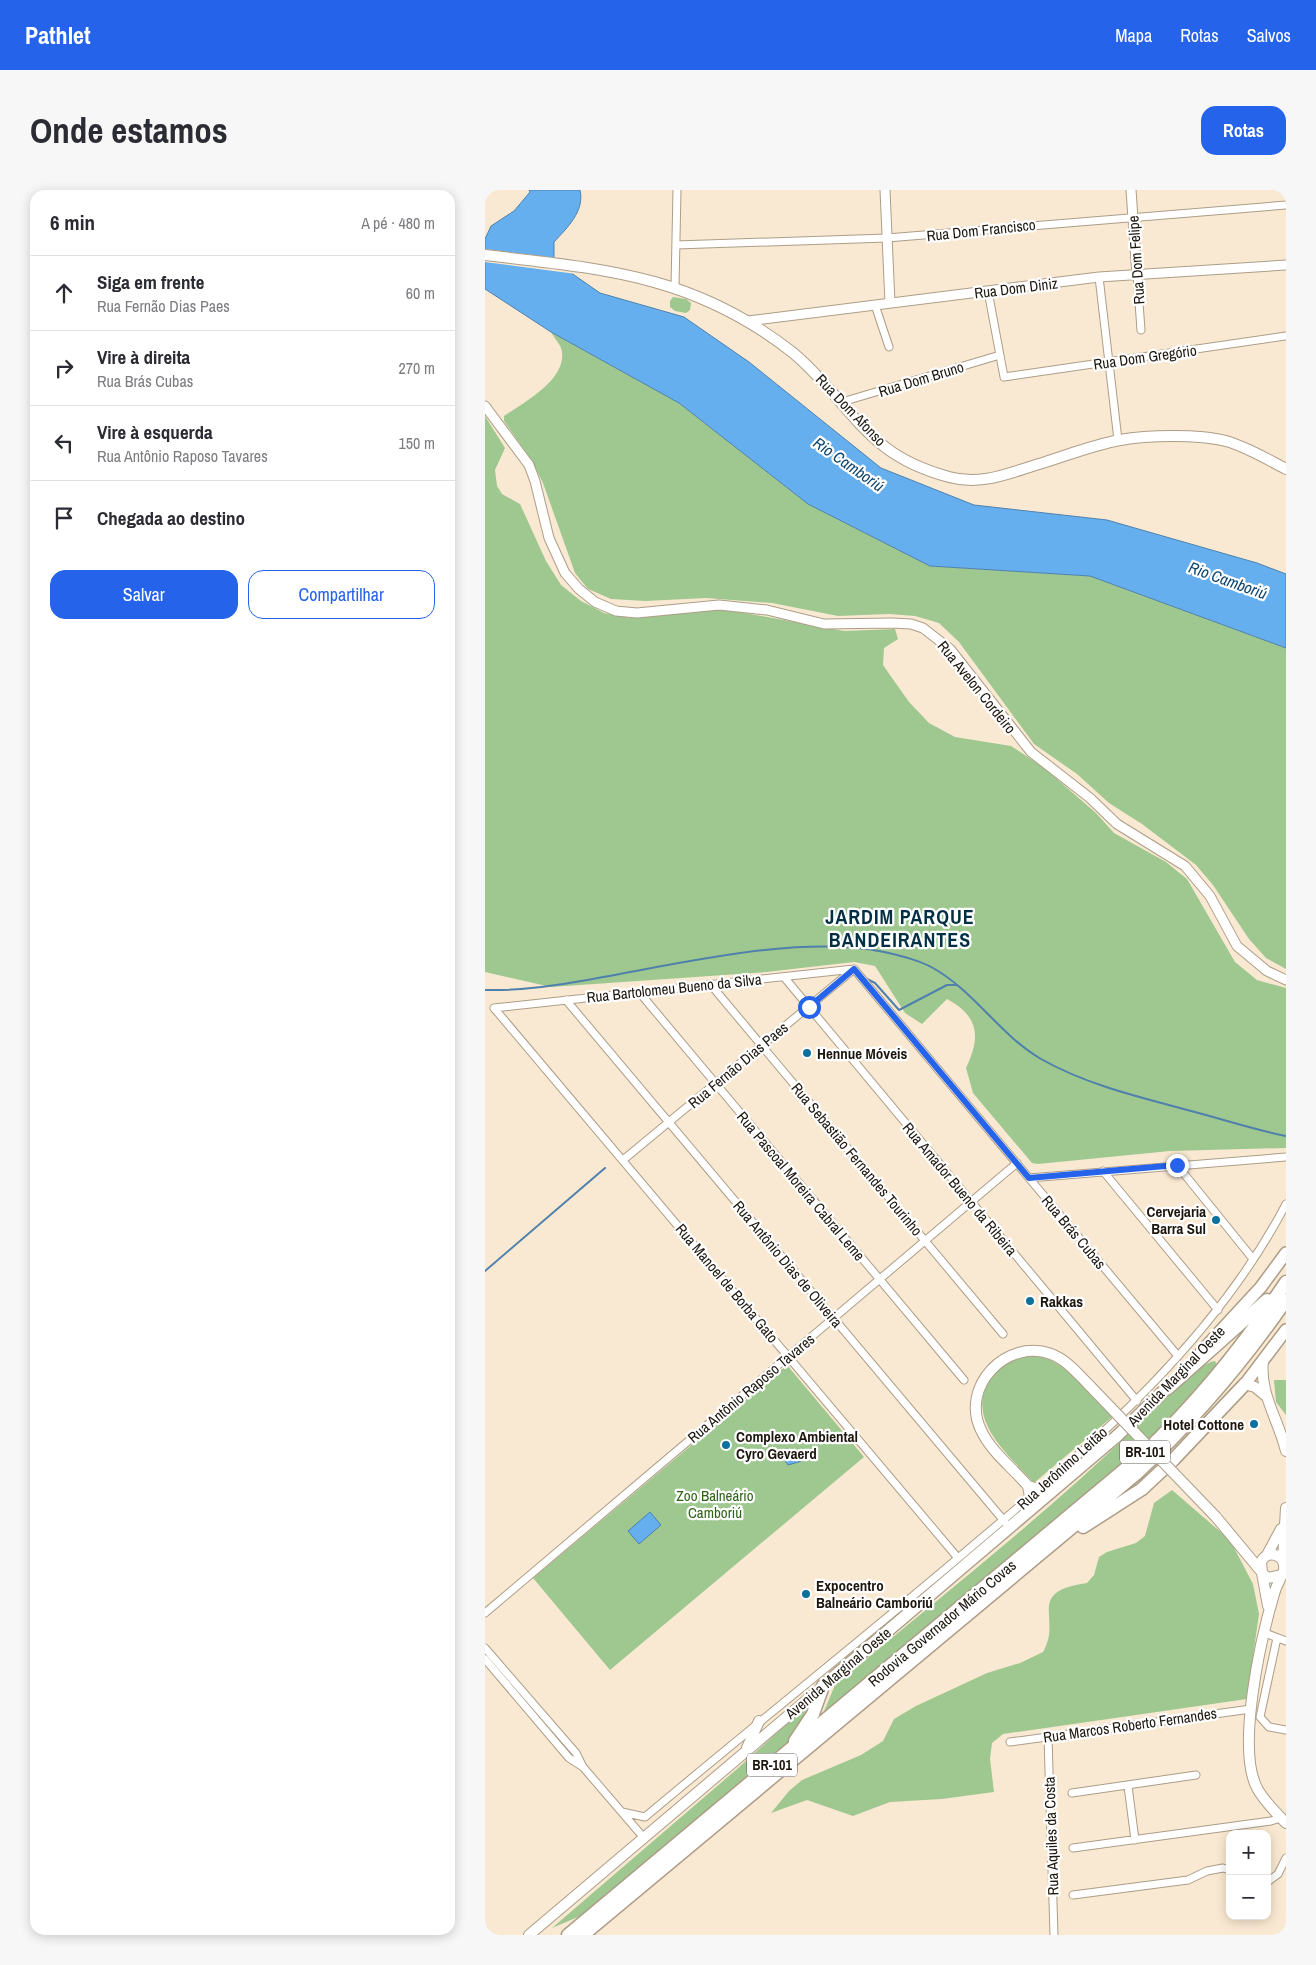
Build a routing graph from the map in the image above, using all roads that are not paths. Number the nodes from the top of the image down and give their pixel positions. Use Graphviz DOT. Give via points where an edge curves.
graph roads {
  1 [pos="677,190"];
  2 [pos="885,190"];
  3 [pos="1131,190"];
  4 [pos="1286,205"];
  5 [pos="1133,217"];
  6 [pos="887,238"];
  7 [pos="676,245"];
  8 [pos="485,255"];
  9 [pos="1286,265"];
  10 [pos="1137,275"];
  11 [pos="1099,277"];
  12 [pos="675,287"];
  13 [pos="988,291"];
  14 [pos="890,303"];
  15 [pos="875,305"];
  16 [pos="748,321"];
  17 [pos="1141,330"];
  18 [pos="1286,336"];
  19 [pos="889,347"];
  20 [pos="1000,355"];
  21 [pos="1109,362"];
  22 [pos="843,402"];
  23 [pos="485,406"];
  24 [pos="1118,440"];
  25 [pos="1286,469"];
  26 [pos="854,969"];
  27 [pos="784,977"];
  28 [pos="1286,980"];
  29 [pos="711,984"];
  30 [pos="639,992"];
  31 [pos="566,1000"];
  32 [pos="809,1007"];
  33 [pos="494,1008"];
  34 [pos="761,1046"];
  35 [pos="715,1084"];
  36 [pos="669,1122"];
  37 [pos="1286,1157"];
  38 [pos="623,1160"];
  39 [pos="1017,1164"];
  40 [pos="1177,1165"];
  41 [pos="1103,1171"];
  42 [pos="1029,1178"];
  43 [pos="971,1202"];
  44 [pos="1286,1204"];
  45 [pos="925,1241"];
  46 [pos="1286,1253"];
  47 [pos="1253,1259"];
  48 [pos="879,1280"];
  49 [pos="1286,1281"];
  50 [pos="1286,1300"];
  51 [pos="1218,1310"];
  52 [pos="833,1318"];
  53 [pos="1286,1330"];
  54 [pos="1003,1334"];
  55 [pos="789,1356"];
  56 [pos="1178,1356"];
  57 [pos="1263,1361"];
  58 [pos="964,1380"];
  59 [pos="1245,1384"];
  60 [pos="1168,1388"];
  61 [pos="1267,1396"];
  62 [pos="1137,1401"];
  63 [pos="1286,1449"];
  64 [pos="1028,1486"];
  65 [pos="1039,1489"];
  66 [pos="1051,1492"];
  67 [pos="1030,1497"];
  68 [pos="1286,1508"];
  69 [pos="1029,1512"];
  70 [pos="1285,1522"];
  71 [pos="1005,1523"];
  72 [pos="1237,1539"];
  73 [pos="1055,1543"];
  74 [pos="982,1551"];
  75 [pos="1266,1556"];
  76 [pos="958,1558"];
  77 [pos="1283,1560"];
  78 [pos="1261,1571"];
  79 [pos="1281,1575"];
  80 [pos="1269,1612"];
  81 [pos="485,1613"];
  82 [pos="1265,1633"];
  83 [pos="1277,1638"];
  84 [pos="1286,1641"];
  85 [pos="485,1648"];
  86 [pos="485,1659"];
  87 [pos="823,1686"];
  88 [pos="1251,1709"];
  89 [pos="759,1722"];
  90 [pos="1286,1730"];
  91 [pos="1048,1737"];
  92 [pos="1010,1742"];
  93 [pos="745,1752"];
  94 [pos="786,1754"];
  95 [pos="583,1767"];
  96 [pos="1196,1775"];
  97 [pos="1128,1786"];
  98 [pos="1072,1793"];
  99 [pos="622,1812"];
  100 [pos="1283,1820"];
  101 [pos="644,1838"];
  102 [pos="1135,1840"];
  103 [pos="1073,1848"];
  104 [pos="1286,1858"];
  105 [pos="1226,1869"];
  106 [pos="1271,1880"];
  107 [pos="1073,1895"];
  108 [pos="613,1910"];
  109 [pos="529,1935"];
  110 [pos="568,1935"];
  111 [pos="583,1935"];
  112 [pos="596,1935"];
  113 [pos="1054,1935"];
  1 -- 7 [label="street"];
  2 -- 6 [label="street"];
  3 -- 5 [label="street, Rua Dom Felipe"];
  4 -- 5 [label="street, Rua Dom Francisco"];
  5 -- 6 [label="street, Rua Dom Francisco"];
  5 -- 10 [label="street, Rua Dom Felipe"];
  6 -- 7 [label="street, Rua Dom Francisco"];
  6 -- 14 [label="street"];
  7 -- 12 [label="street"];
  8 -- 12 [label="main road, Rua Dom Afonso" via="592,268"];
  9 -- 10 [label="street, Rua Dom Diniz"];
  10 -- 11 [label="street, Rua Dom Diniz"];
  10 -- 17 [label="street, Rua Dom Felipe"];
  11 -- 13 [label="street, Rua Dom Diniz"];
  11 -- 21 [label="street"];
  12 -- 16 [label="main road, Rua Dom Afonso"];
  13 -- 14 [label="street, Rua Dom Diniz"];
  13 -- 20 [label="street"];
  14 -- 15 [label="street, Rua Dom Diniz"];
  15 -- 16 [label="street, Rua Dom Diniz"];
  15 -- 19 [label="street"];
  16 -- 22 [label="main road, Rua Dom Afonso" via="806,364"];
  18 -- 21 [label="street, Rua Dom Gregório"];
  20 -- 21 [label="street, Rua Dom Gregório" via="1005,377"];
  20 -- 22 [label="street, Rua Dom Bruno"];
  21 -- 24 [label="street"];
  22 -- 24 [label="main road, Rua Dom Afonso" via="877,440 899,456 942,475 966,481 987,480"];
  23 -- 28 [label="street, Rua Avelon Cordeiro" via="529,465 549,538 562,567 579,589 595,602 615,611 637,613 719,604 767,610 824,624 911,624 923,628 950,649 1031,752 1091,798 1117,824 1185,866 1210,896 1237,946 1262,967"];
  24 -- 25 [label="main road, Rua Dom Afonso" via="1218,439"];
  26 -- 27 [label="street, Rua Bartolomeu Bueno da Silva"];
  26 -- 32 [label="street, Rua Fernão Dias Paes"];
  26 -- 39 [label="street, Rua Brás Cubas"];
  27 -- 29 [label="street, Rua Bartolomeu Bueno da Silva"];
  27 -- 32 [label="street, Rua Amador Bueno da Ribeira"];
  29 -- 30 [label="street, Rua Bartolomeu Bueno da Silva"];
  29 -- 34 [label="street, Rua Sebastião Fernandes Tourinho"];
  30 -- 31 [label="street, Rua Bartolomeu Bueno da Silva"];
  30 -- 35 [label="street, Rua Pascoal Moreira Cabral Leme"];
  31 -- 33 [label="street, Rua Bartolomeu Bueno da Silva"];
  31 -- 36 [label="street, Rua Antônio Dias de Oliveira"];
  32 -- 34 [label="street, Rua Fernão Dias Paes"];
  32 -- 43 [label="street, Rua Amador Bueno da Ribeira"];
  33 -- 38 [label="street, Rua Manoel de Borba Gato"];
  34 -- 35 [label="street, Rua Fernão Dias Paes"];
  34 -- 45 [label="street, Rua Sebastião Fernandes Tourinho"];
  35 -- 36 [label="street, Rua Fernão Dias Paes"];
  35 -- 48 [label="street, Rua Pascoal Moreira Cabral Leme"];
  36 -- 38 [label="street, Rua Fernão Dias Paes"];
  36 -- 52 [label="street, Rua Antônio Dias de Oliveira"];
  37 -- 40 [label="street"];
  38 -- 55 [label="street, Rua Manoel de Borba Gato"];
  39 -- 42 [label="street, Rua Brás Cubas"];
  39 -- 43 [label="street, Rua Antônio Raposo Tavares"];
  40 -- 41 [label="street"];
  40 -- 47 [label="street"];
  41 -- 42 [label="street"];
  41 -- 51 [label="street"];
  42 -- 56 [label="street, Rua Brás Cubas"];
  43 -- 45 [label="street, Rua Antônio Raposo Tavares"];
  43 -- 62 [label="street, Rua Amador Bueno da Ribeira"];
  44 -- 47 [label="street, Rua Jerônimo Leitão"];
  45 -- 48 [label="street, Rua Antônio Raposo Tavares"];
  45 -- 54 [label="street, Rua Sebastião Fernandes Tourinho"];
  46 -- 60 [label="main road, Avenida Marginal Oeste" via="1261,1288"];
  47 -- 51 [label="street, Rua Jerônimo Leitão"];
  48 -- 52 [label="street, Rua Antônio Raposo Tavares"];
  48 -- 58 [label="street, Rua Pascoal Moreira Cabral Leme"];
  49 -- 60 [label="highway" via="1255,1313"];
  49 -- 94 [label="highway, Rodovia Governador Mário Covas / BR-101" via="1226,1366 1149,1449"];
  50 -- 73 [label="highway, Rodovia Governador Mário Covas / BR-101" via="1235,1370 1191,1421 1136,1474"];
  51 -- 56 [label="street, Rua Jerônimo Leitão"];
  52 -- 55 [label="street, Rua Antônio Raposo Tavares"];
  52 -- 71 [label="street, Rua Antônio Dias de Oliveira"];
  53 -- 57 [label="main road"];
  55 -- 76 [label="street, Rua Manoel de Borba Gato"];
  55 -- 81 [label="street, Rua Antônio Raposo Tavares"];
  56 -- 62 [label="street, Rua Jerônimo Leitão"];
  57 -- 59 [label="main road"];
  57 -- 61 [label="main road" via="1262,1376"];
  59 -- 61 [label="main road"];
  59 -- 73 [label="highway" via="1175,1459 1142,1489"];
  60 -- 66 [label="main road, Avenida Marginal Oeste"];
  61 -- 63 [label="main road"];
  62 -- 65 [label="street, Rua Jerônimo Leitão"];
  64 -- 65 [label="main road"];
  64 -- 67 [label="main road"];
  64 -- 72 [label="main road, bridge" via="987,1441 976,1406 985,1377 999,1361 1018,1353 1039,1351 1061,1359 1089,1385"];
  65 -- 66 [label="main road"];
  65 -- 67 [label="street, Rua Jerônimo Leitão"];
  66 -- 69 [label="main road, Avenida Marginal Oeste"];
  67 -- 69 [label="main road"];
  67 -- 71 [label="street, Rua Jerônimo Leitão"];
  68 -- 70 [label="main road"];
  69 -- 71 [label="main road, Avenida Marginal Oeste"];
  70 -- 75 [label="main road"];
  70 -- 77 [label="main road"];
  71 -- 74 [label="main road, Avenida Marginal Oeste" via="1000,1536"];
  71 -- 76 [label="street, Rua Jerônimo Leitão"];
  72 -- 75 [label="main road"];
  72 -- 78 [label="main road"];
  73 -- 108 [label="highway, Rodovia Governador Mário Covas / BR-101"];
  74 -- 76 [label="street"];
  74 -- 87 [label="main road, Avenida Marginal Oeste"];
  75 -- 77 [label="main road" via="1274,1554"];
  75 -- 78 [label="main road" via="1261,1562"];
  76 -- 89 [label="street, Rua Jerônimo Leitão"];
  77 -- 79 [label="main road"];
  78 -- 79 [label="main road" via="1269,1578"];
  78 -- 80 [label="main road"];
  79 -- 80 [label="main road"];
  80 -- 82 [label="main road"];
  82 -- 83 [label="street"];
  82 -- 88 [label="main road"];
  83 -- 84 [label="street"];
  83 -- 90 [label="street" via="1260,1717 1269,1727"];
  85 -- 95 [label="street" via="576,1753"];
  86 -- 95 [label="street" via="569,1758"];
  87 -- 93 [label="main road, Avenida Marginal Oeste"];
  87 -- 94 [label="highway" via="813,1714"];
  88 -- 91 [label="street, Rua Marcos Roberto Fernandes"];
  88 -- 100 [label="main road" via="1248,1739 1253,1778 1263,1798"];
  89 -- 93 [label="main road"];
  89 -- 99 [label="street, Rua Jerônimo Leitão" via="645,1817"];
  91 -- 92 [label="street, Rua Marcos Roberto Fernandes"];
  91 -- 113 [label="street, Rua Aquiles da Costa"];
  93 -- 101 [label="main road, Avenida Marginal Oeste"];
  94 -- 110 [label="highway, Rodovia Governador Mário Covas / BR-101"];
  95 -- 99 [label="street"];
  96 -- 97 [label="street"];
  97 -- 98 [label="street"];
  97 -- 102 [label="street"];
  99 -- 101 [label="street"];
  100 -- 102 [label="street"];
  101 -- 109 [label="main road, Avenida Marginal Oeste"];
  102 -- 103 [label="street"];
  104 -- 106 [label="street" via="1276,1877"];
  105 -- 107 [label="street" via="1207,1871 1188,1880"];
  108 -- 111 [label="highway, Rodovia Governador Mário Covas / BR-101"];
  108 -- 112 [label="highway"];
}
